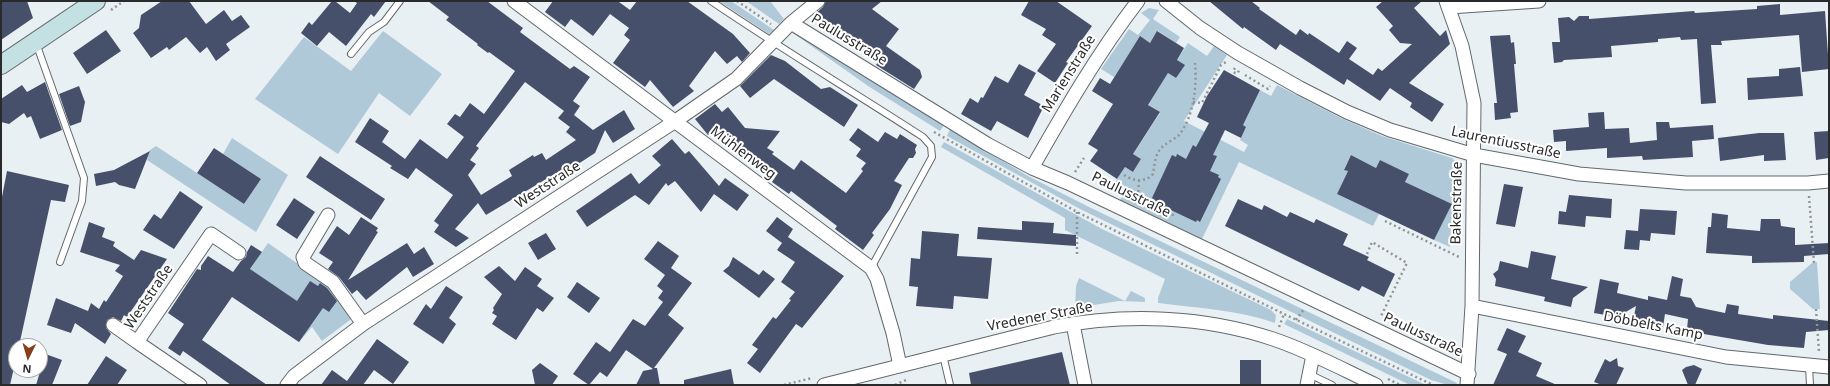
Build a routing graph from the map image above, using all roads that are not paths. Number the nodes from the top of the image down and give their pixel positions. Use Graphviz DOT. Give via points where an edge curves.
graph roads {
  1 [pos="96,1"];
  2 [pos="400,1"];
  3 [pos="514,1"];
  4 [pos="710,1"];
  5 [pos="818,1"];
  6 [pos="1138,1"];
  7 [pos="1166,1"];
  8 [pos="1539,1"];
  9 [pos="1447,4"];
  10 [pos="791,24"];
  11 [pos="36,42"];
  12 [pos="772,42"];
  13 [pos="351,54"];
  14 [pos="1,66"];
  15 [pos="674,122"];
  16 [pos="1474,155"];
  17 [pos="1032,168"];
  18 [pos="1829,181"];
  19 [pos="328,215"];
  20 [pos="239,253"];
  21 [pos="60,262"];
  22 [pos="871,268"];
  23 [pos="1472,306"];
  24 [pos="363,324"];
  25 [pos="1074,324"];
  26 [pos="113,325"];
  27 [pos="137,342"];
  28 [pos="943,355"];
  29 [pos="1313,355"];
  30 [pos="900,366"];
  31 [pos="1820,367"];
  32 [pos="1307,379"];
  33 [pos="1468,380"];
  34 [pos="819,381"];
  35 [pos="1381,382"];
  36 [pos="200,385"];
  37 [pos="287,385"];
  38 [pos="950,385"];
  39 [pos="1085,385"];
  40 [pos="1332,385"];
  41 [pos="1810,385"];
  1 -- 11 [label="main road"];
  2 -- 13 [label="lane" via="384,22 368,32"];
  3 -- 15 [label="street, Mühlenweg"];
  4 -- 12 [label="lane"];
  5 -- 10 [label="street, Weststraße"];
  6 -- 17 [label="street, Marienstraße" via="1119,25 1071,99"];
  7 -- 16 [label="street, Laurentiusstraße" via="1238,53 1347,112 1390,130"];
  8 -- 9 [label="street"];
  9 -- 16 [label="street, Bakenstraße" via="1462,46 1474,103"];
  10 -- 12 [label="street, Weststraße"];
  10 -- 17 [label="street, Paulusstraße" via="987,144"];
  11 -- 14 [label="main road"];
  11 -- 21 [label="lane" via="84,178 82,201"];
  12 -- 15 [label="street, Weststraße" via="736,79"];
  12 -- 22 [label="lane" via="830,76 923,137 930,146 932,157"];
  15 -- 22 [label="street, Mühlenweg"];
  15 -- 24 [label="street, Weststraße"];
  16 -- 18 [label="street, Laurentiusstraße" via="1579,174 1686,183 1808,184"];
  16 -- 23 [label="street, Bakenstraße"];
  17 -- 33 [label="street, Paulusstraße" via="1374,330"];
  19 -- 24 [label="street" via="303,257 305,263 333,282"];
  20 -- 27 [label="street, Weststraße" via="211,234"];
  22 -- 30 [label="street" via="877,280"];
  23 -- 31 [label="street, Döbbelts Kamp" via="1726,357"];
  23 -- 33 [label="street, Bakenstraße"];
  24 -- 37 [label="street, Weststraße" via="294,376"];
  25 -- 28 [label="street, Vredener Straße"];
  25 -- 29 [label="street, Vredener Straße" via="1159,319 1206,324 1248,332"];
  25 -- 39 [label="street"];
  26 -- 27 [label="street"];
  27 -- 36 [label="street, Weststraße"];
  28 -- 30 [label="street, Vredener Straße"];
  28 -- 38 [label="lane"];
  29 -- 32 [label="street"];
  29 -- 35 [label="street, Vredener Straße"];
  30 -- 34 [label="street, Vredener Straße"];
  31 -- 41 [label="lane"];
  32 -- 40 [label="lane"];
}
